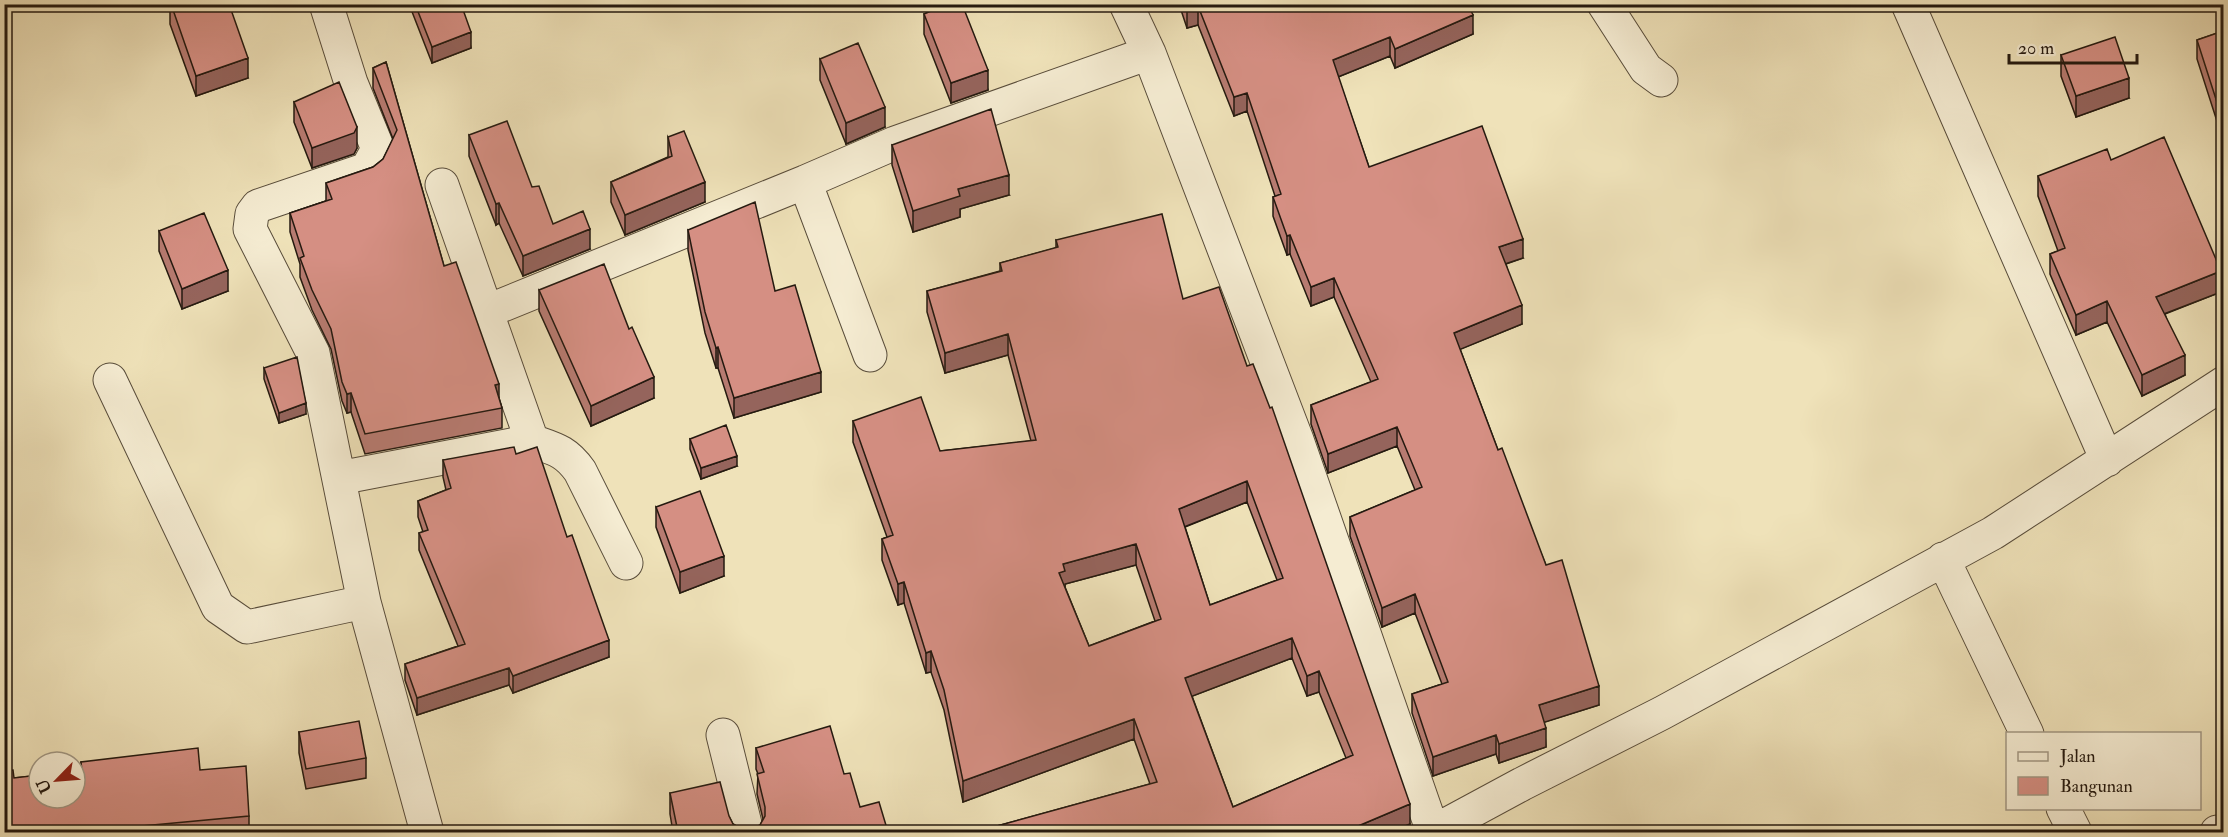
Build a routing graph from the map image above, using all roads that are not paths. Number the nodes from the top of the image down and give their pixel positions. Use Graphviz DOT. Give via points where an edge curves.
graph roads {
  1 [pos="1126,4"];
  2 [pos="1604,4"];
  3 [pos="1908,4"];
  4 [pos="328,5"];
  5 [pos="1149,53"];
  6 [pos="1661,80"];
  7 [pos="805,182"];
  8 [pos="442,185"];
  9 [pos="488,310"];
  10 [pos="870,355"];
  11 [pos="110,380"];
  12 [pos="2223,383"];
  13 [pos="532,441"];
  14 [pos="2108,460"];
  15 [pos="339,478"];
  16 [pos="1943,559"];
  17 [pos="626,563"];
  18 [pos="364,602"];
  19 [pos="2026,732"];
  20 [pos="723,735"];
  21 [pos="2064,810"];
  22 [pos="2223,831"];
  23 [pos="427,832"];
  24 [pos="747,832"];
  25 [pos="1433,832"];
  26 [pos="2074,832"];
  27 [pos="2217,832"];
  1 -- 5 [label="street"];
  2 -- 6 [label="street" via="1646,69"];
  3 -- 14 [label="street"];
  4 -- 15 [label="street" via="351,83 378,149 367,169 258,206 252,214 250,229 313,353"];
  5 -- 7 [label="street" via="895,143"];
  5 -- 25 [label="street" via="1297,440"];
  7 -- 9 [label="street"];
  7 -- 10 [label="street"];
  8 -- 9 [label="street"];
  9 -- 13 [label="street"];
  11 -- 18 [label="street" via="218,607 247,627"];
  12 -- 14 [label="street"];
  13 -- 15 [label="street"];
  13 -- 17 [label="street" via="572,459"];
  14 -- 16 [label="street" via="1993,533"];
  15 -- 18 [label="street"];
  16 -- 19 [label="street"];
  16 -- 25 [label="street"];
  18 -- 23 [label="street"];
  20 -- 24 [label="street"];
  21 -- 26 [label="street"];
  22 -- 27 [label="street"];
}
